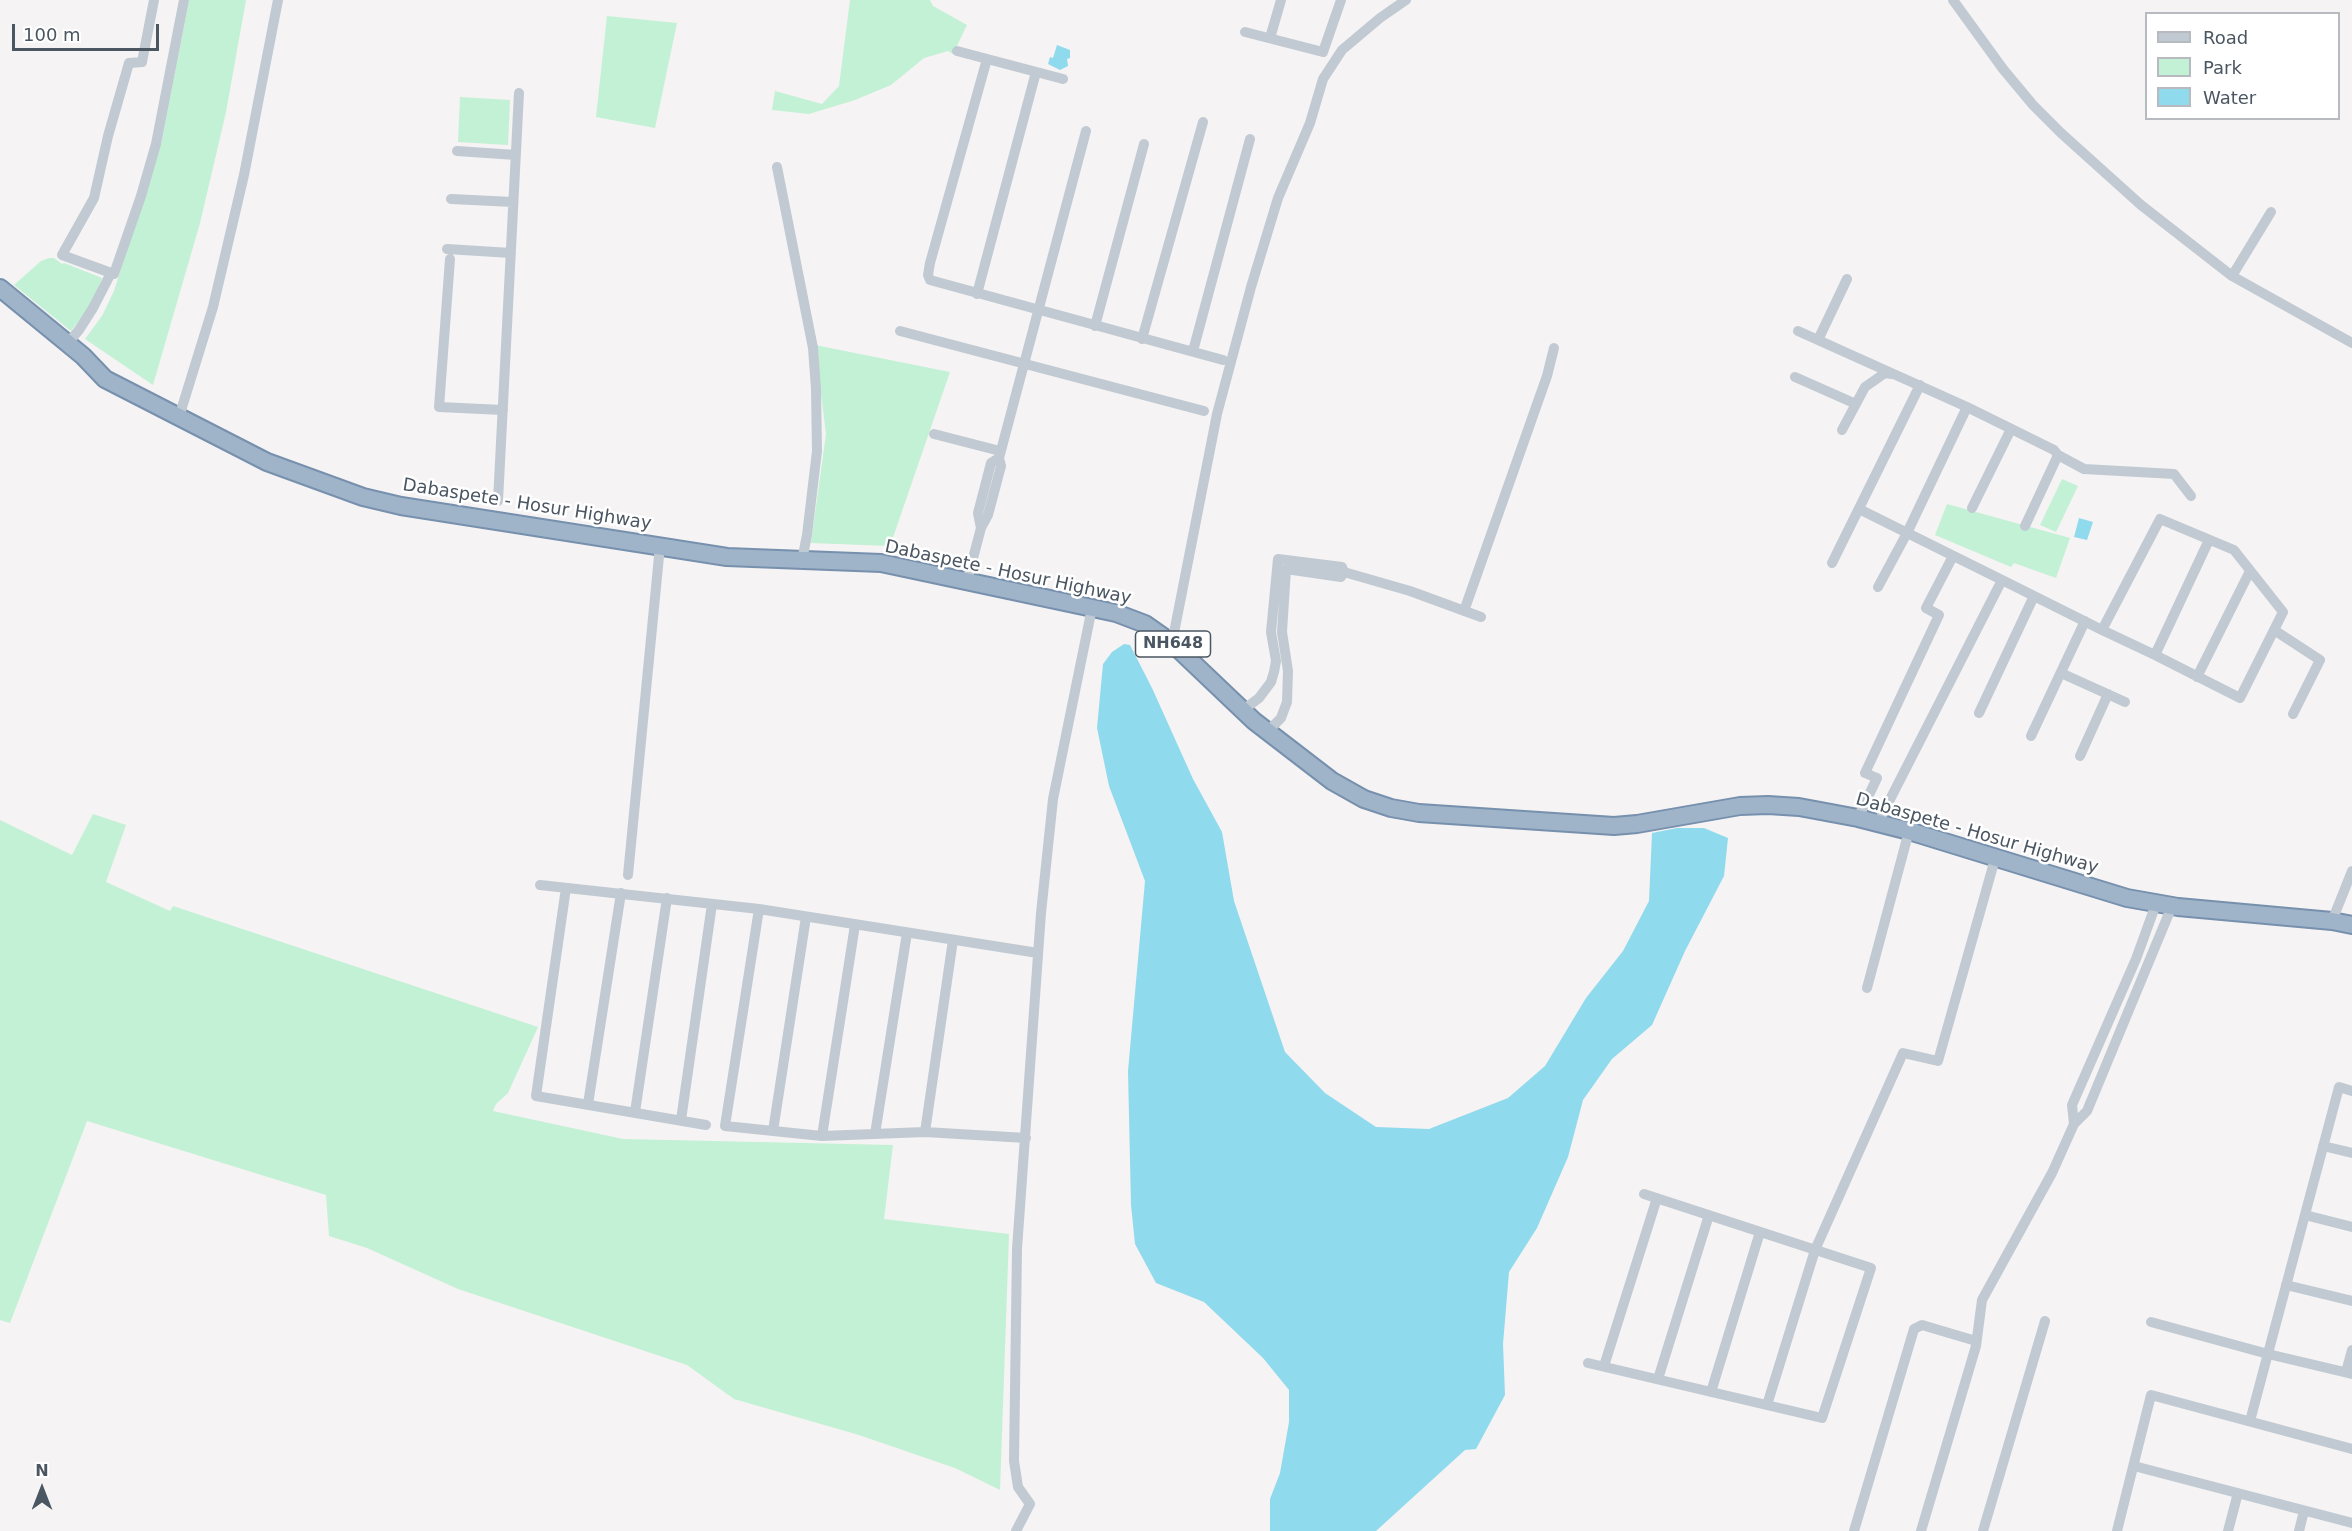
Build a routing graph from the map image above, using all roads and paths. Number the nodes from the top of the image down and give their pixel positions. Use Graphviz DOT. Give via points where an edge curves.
graph roads {
  1 [pos="154,0"];
  2 [pos="184,0"];
  3 [pos="278,0"];
  4 [pos="1281,0"];
  5 [pos="1341,0"];
  6 [pos="1953,0"];
  7 [pos="1402,1"];
  8 [pos="1245,32"];
  9 [pos="1270,38"];
  10 [pos="957,51"];
  11 [pos="987,59"];
  12 [pos="1036,72"];
  13 [pos="1063,79"];
  14 [pos="519,93"];
  15 [pos="1203,122"];
  16 [pos="1086,131"];
  17 [pos="1250,139"];
  18 [pos="1144,144"];
  19 [pos="457,151"];
  20 [pos="516,155"];
  21 [pos="777,167"];
  22 [pos="451,200"];
  23 [pos="513,202"];
  24 [pos="2271,212"];
  25 [pos="511,253"];
  26 [pos="111,273"];
  27 [pos="2232,276"];
  28 [pos="1847,279"];
  29 [pos="0,288"];
  30 [pos="977,294"];
  31 [pos="1039,310"];
  32 [pos="1095,326"];
  33 [pos="1798,331"];
  34 [pos="900,332"];
  35 [pos="1142,339"];
  36 [pos="1818,340"];
  37 [pos="68,342"];
  38 [pos="2352,343"];
  39 [pos="1554,348"];
  40 [pos="1193,351"];
  41 [pos="1223,360"];
  42 [pos="1024,363"];
  43 [pos="1899,376"];
  44 [pos="1795,377"];
  45 [pos="1920,385"];
  46 [pos="1856,405"];
  47 [pos="1967,407"];
  48 [pos="503,410"];
  49 [pos="1204,411"];
  50 [pos="178,417"];
  51 [pos="2011,429"];
  52 [pos="1842,430"];
  53 [pos="934,434"];
  54 [pos="1000,454"];
  55 [pos="2058,455"];
  56 [pos="2191,496"];
  57 [pos="498,501"];
  58 [pos="1972,508"];
  59 [pos="1859,509"];
  60 [pos="2025,526"];
  61 [pos="1907,533"];
  62 [pos="2209,540"];
  63 [pos="660,546"];
  64 [pos="1953,556"];
  65 [pos="802,560"];
  66 [pos="1832,563"];
  67 [pos="2250,571"];
  68 [pos="1344,572"];
  69 [pos="2001,580"];
  70 [pos="967,581"];
  71 [pos="1878,587"];
  72 [pos="2034,596"];
  73 [pos="1092,608"];
  74 [pos="1464,611"];
  75 [pos="1481,617"];
  76 [pos="2085,621"];
  77 [pos="2102,630"];
  78 [pos="2274,630"];
  79 [pos="1172,643"];
  80 [pos="2155,656"];
  81 [pos="2061,673"];
  82 [pos="2198,677"];
  83 [pos="2108,694"];
  84 [pos="2125,702"];
  85 [pos="1243,710"];
  86 [pos="1979,713"];
  87 [pos="2293,714"];
  88 [pos="1267,732"];
  89 [pos="2031,736"];
  90 [pos="2080,756"];
  91 [pos="1858,818"];
  92 [pos="1878,823"];
  93 [pos="1909,831"];
  94 [pos="1995,859"];
  95 [pos="2352,871"];
  96 [pos="628,875"];
  97 [pos="540,885"];
  98 [pos="566,888"];
  99 [pos="621,893"];
  100 [pos="667,898"];
  101 [pos="712,904"];
  102 [pos="2164,905"];
  103 [pos="759,909"];
  104 [pos="806,917"];
  105 [pos="2332,921"];
  106 [pos="855,925"];
  107 [pos="2352,925"];
  108 [pos="907,933"];
  109 [pos="953,940"];
  110 [pos="1038,953"];
  111 [pos="1867,988"];
  112 [pos="2352,1091"];
  113 [pos="588,1104"];
  114 [pos="635,1112"];
  115 [pos="681,1120"];
  116 [pos="2074,1124"];
  117 [pos="706,1125"];
  118 [pos="772,1131"];
  119 [pos="925,1132"];
  120 [pos="875,1134"];
  121 [pos="822,1136"];
  122 [pos="1026,1138"];
  123 [pos="2323,1146"];
  124 [pos="2352,1153"];
  125 [pos="1644,1194"];
  126 [pos="1657,1198"];
  127 [pos="1709,1215"];
  128 [pos="2305,1215"];
  129 [pos="2352,1227"];
  130 [pos="1760,1232"];
  131 [pos="1815,1250"];
  132 [pos="2286,1285"];
  133 [pos="2352,1301"];
  134 [pos="2045,1321"];
  135 [pos="2151,1322"];
  136 [pos="1976,1341"];
  137 [pos="2352,1350"];
  138 [pos="2268,1354"];
  139 [pos="1588,1363"];
  140 [pos="1604,1366"];
  141 [pos="2349,1373"];
  142 [pos="1658,1379"];
  143 [pos="1711,1392"];
  144 [pos="1767,1405"];
  145 [pos="2250,1421"];
  146 [pos="2352,1449"];
  147 [pos="2134,1466"];
  148 [pos="2238,1493"];
  149 [pos="2304,1511"];
  150 [pos="2352,1523"];
  151 [pos="1016,1531"];
  152 [pos="1854,1531"];
  153 [pos="1920,1531"];
  154 [pos="1983,1531"];
  155 [pos="2117,1531"];
  156 [pos="2228,1531"];
  157 [pos="2299,1531"];
  1 -- 26 [label="street" via="142,62 129,63 93,198 62,255"];
  2 -- 26 [label="street" via="156,144 124,248 114,274"];
  3 -- 50 [label="street" via="242,186 213,307"];
  4 -- 9 [label="street"];
  5 -- 9 [label="street" via="1323,52"];
  6 -- 27 [label="street" via="2003,69 2061,133 2141,205"];
  7 -- 79 [label="street" via="1342,50 1323,79 1310,123 1278,198 1217,414"];
  8 -- 9 [label="street"];
  10 -- 11 [label="street"];
  11 -- 12 [label="street"];
  11 -- 30 [label="street" via="928,275 930,280"];
  12 -- 13 [label="street"];
  12 -- 30 [label="street"];
  14 -- 20 [label="street"];
  15 -- 35 [label="street"];
  16 -- 31 [label="street"];
  17 -- 40 [label="street"];
  18 -- 32 [label="street"];
  19 -- 20 [label="street"];
  20 -- 23 [label="street"];
  21 -- 65 [label="street" via="813,348 816,389 817,451"];
  22 -- 23 [label="street"];
  23 -- 25 [label="street"];
  24 -- 27 [label="street"];
  25 -- 48 [label="street"];
  25 -- 48 [label="street" via="448,254 439,407"];
  26 -- 37 [label="street" via="93,308"];
  27 -- 38 [label="street"];
  28 -- 36 [label="street"];
  29 -- 37 [label="highway, Dabaspete - Hosur Highway / NH648"];
  30 -- 31 [label="street"];
  31 -- 32 [label="street"];
  31 -- 42 [label="street"];
  32 -- 35 [label="street"];
  33 -- 36 [label="street"];
  34 -- 42 [label="street"];
  35 -- 40 [label="street"];
  36 -- 43 [label="street"];
  37 -- 50 [label="highway, Dabaspete - Hosur Highway / NH648" via="105,379"];
  39 -- 74 [label="street"];
  40 -- 41 [label="street"];
  42 -- 49 [label="street"];
  42 -- 54 [label="street"];
  43 -- 45 [label="street"];
  43 -- 46 [label="street" via="1885,373 1865,387"];
  44 -- 46 [label="street"];
  45 -- 47 [label="street"];
  45 -- 59 [label="street"];
  46 -- 52 [label="street"];
  47 -- 51 [label="street"];
  47 -- 61 [label="street"];
  48 -- 57 [label="street"];
  50 -- 63 [label="highway, Dabaspete - Hosur Highway / NH648" via="267,462 363,497"];
  51 -- 55 [label="street"];
  51 -- 58 [label="street"];
  53 -- 54 [label="street"];
  54 -- 70 [label="street" via="1001,466"];
  55 -- 56 [label="street" via="2084,469 2174,474"];
  55 -- 60 [label="street"];
  59 -- 61 [label="street"];
  59 -- 66 [label="street"];
  61 -- 64 [label="street"];
  61 -- 71 [label="street"];
  62 -- 67 [label="street" via="2234,550"];
  62 -- 77 [label="street" via="2160,519"];
  62 -- 80 [label="street"];
  63 -- 65 [label="highway, Dabaspete - Hosur Highway / NH648" via="727,557"];
  63 -- 96 [label="street"];
  64 -- 69 [label="street"];
  64 -- 91 [label="street" via="1926,608 1939,615 1865,773 1876,778"];
  65 -- 70 [label="highway, Dabaspete - Hosur Highway / NH648" via="881,563"];
  67 -- 78 [label="street" via="2283,612"];
  67 -- 82 [label="street"];
  68 -- 74 [label="street"];
  68 -- 85 [label="street" via="1342,567 1278,559 1271,632 1274,672 1259,698"];
  68 -- 88 [label="street" via="1341,577 1286,568 1282,632 1289,687 1281,718"];
  69 -- 72 [label="street"];
  69 -- 92 [label="street"];
  70 -- 73 [label="highway, Dabaspete - Hosur Highway / NH648"];
  72 -- 76 [label="street"];
  72 -- 86 [label="street"];
  73 -- 79 [label="highway, Dabaspete - Hosur Highway / NH648" via="1145,624"];
  73 -- 110 [label="street" via="1053,799"];
  74 -- 75 [label="street"];
  76 -- 77 [label="street"];
  76 -- 81 [label="street"];
  77 -- 80 [label="street"];
  78 -- 82 [label="street" via="2240,698"];
  78 -- 87 [label="street" via="2320,660"];
  79 -- 85 [label="highway, Dabaspete - Hosur Highway / NH648"];
  80 -- 82 [label="street"];
  81 -- 83 [label="street"];
  81 -- 89 [label="street"];
  83 -- 84 [label="street"];
  83 -- 90 [label="street"];
  85 -- 88 [label="highway, Dabaspete - Hosur Highway / NH648"];
  88 -- 91 [label="highway, Dabaspete - Hosur Highway / NH648" via="1332,781 1365,799 1419,813 1614,826 1767,805"];
  91 -- 92 [label="highway, Dabaspete - Hosur Highway / NH648"];
  92 -- 93 [label="highway, Dabaspete - Hosur Highway / NH648"];
  93 -- 94 [label="highway, Dabaspete - Hosur Highway / NH648"];
  93 -- 111 [label="street"];
  94 -- 102 [label="highway, Dabaspete - Hosur Highway / NH648"];
  94 -- 131 [label="street" via="1938,1061 1903,1053"];
  95 -- 105 [label="street"];
  97 -- 98 [label="street"];
  98 -- 99 [label="street"];
  98 -- 113 [label="street" via="536,1096"];
  99 -- 100 [label="street"];
  99 -- 113 [label="street"];
  100 -- 101 [label="street"];
  100 -- 114 [label="street"];
  101 -- 103 [label="street"];
  101 -- 115 [label="street"];
  102 -- 105 [label="highway, Dabaspete - Hosur Highway / NH648"];
  102 -- 116 [label="street" via="2086,1111"];
  102 -- 116 [label="street" via="2136,959 2073,1105"];
  103 -- 104 [label="street"];
  103 -- 118 [label="street" via="725,1126"];
  104 -- 106 [label="street"];
  104 -- 118 [label="street"];
  105 -- 107 [label="highway, Dabaspete - Hosur Highway / NH648"];
  106 -- 108 [label="street"];
  106 -- 121 [label="street"];
  108 -- 109 [label="street"];
  108 -- 120 [label="street"];
  109 -- 110 [label="street"];
  109 -- 119 [label="street"];
  110 -- 122 [label="street"];
  112 -- 123 [label="street" via="2339,1088"];
  113 -- 114 [label="street"];
  114 -- 115 [label="street"];
  115 -- 117 [label="street"];
  116 -- 136 [label="street" via="2052,1173 1983,1296"];
  118 -- 121 [label="street"];
  119 -- 120 [label="street"];
  119 -- 122 [label="street"];
  120 -- 121 [label="street"];
  122 -- 151 [label="street" via="1017,1249 1014,1461 1018,1487 1030,1504"];
  123 -- 124 [label="street"];
  123 -- 128 [label="street"];
  125 -- 126 [label="street"];
  126 -- 127 [label="street"];
  126 -- 140 [label="street"];
  127 -- 130 [label="street"];
  127 -- 142 [label="street"];
  128 -- 129 [label="street"];
  128 -- 132 [label="street"];
  130 -- 131 [label="street"];
  130 -- 143 [label="street"];
  131 -- 144 [label="street"];
  131 -- 144 [label="street" via="1871,1268 1822,1418"];
  132 -- 133 [label="street"];
  132 -- 138 [label="street"];
  134 -- 154 [label="street"];
  135 -- 138 [label="street"];
  136 -- 152 [label="street" via="1922,1325 1914,1329"];
  136 -- 153 [label="street"];
  137 -- 141 [label="street"];
  138 -- 141 [label="street"];
  138 -- 145 [label="street"];
  139 -- 140 [label="street"];
  140 -- 142 [label="street"];
  142 -- 143 [label="street"];
  143 -- 144 [label="street"];
  145 -- 146 [label="street"];
  145 -- 147 [label="street" via="2151,1395"];
  147 -- 148 [label="street"];
  147 -- 155 [label="street"];
  148 -- 149 [label="street"];
  148 -- 156 [label="street"];
  149 -- 150 [label="street"];
  149 -- 157 [label="street"];
}
